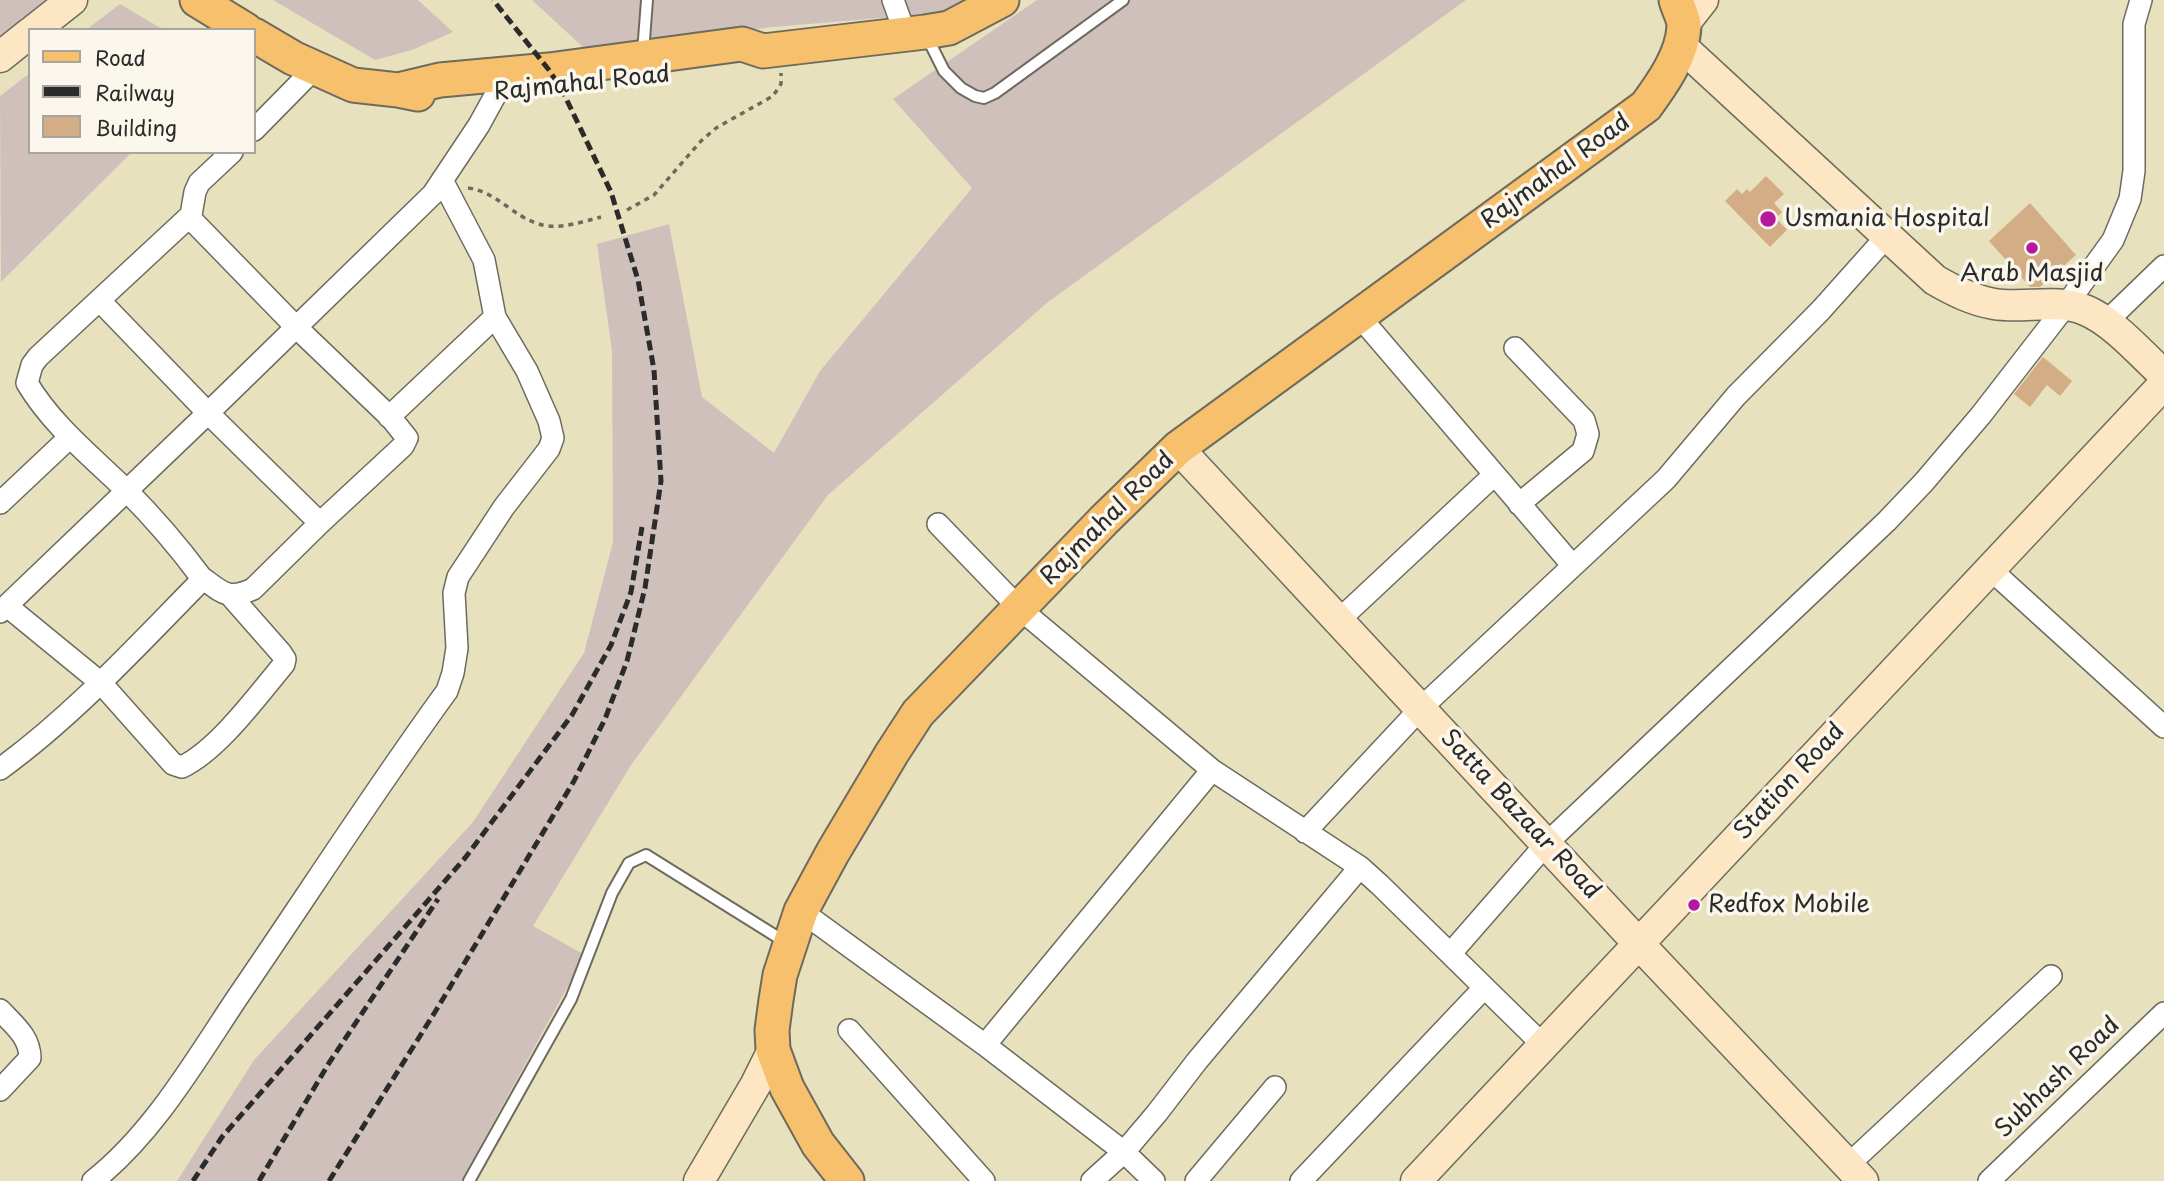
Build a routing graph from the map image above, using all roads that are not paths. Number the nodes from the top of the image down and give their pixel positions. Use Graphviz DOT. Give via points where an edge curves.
graph roads {
  1 [pos="72,0"];
  2 [pos="197,0"];
  3 [pos="647,0"];
  4 [pos="893,0"];
  5 [pos="1002,0"];
  6 [pos="1124,0"];
  7 [pos="2141,0"];
  8 [pos="1686,17"];
  9 [pos="235,23"];
  10 [pos="37,28"];
  11 [pos="915,32"];
  12 [pos="28,35"];
  13 [pos="256,36"];
  14 [pos="785,49"];
  15 [pos="0,57"];
  16 [pos="643,58"];
  17 [pos="315,68"];
  18 [pos="398,90"];
  19 [pos="496,94"];
  20 [pos="256,128"];
  21 [pos="230,154"];
  22 [pos="445,185"];
  23 [pos="189,217"];
  24 [pos="1888,235"];
  25 [pos="2160,277"];
  26 [pos="100,301"];
  27 [pos="2067,304"];
  28 [pos="1359,316"];
  29 [pos="495,317"];
  30 [pos="2106,322"];
  31 [pos="296,327"];
  32 [pos="1515,348"];
  33 [pos="2164,375"];
  34 [pos="2164,384"];
  35 [pos="208,413"];
  36 [pos="389,416"];
  37 [pos="69,438"];
  38 [pos="1178,448"];
  39 [pos="1494,475"];
  40 [pos="126,491"];
  41 [pos="0,503"];
  42 [pos="1519,504"];
  43 [pos="320,523"];
  44 [pos="938,524"];
  45 [pos="1573,566"];
  46 [pos="1990,569"];
  47 [pos="201,577"];
  48 [pos="230,596"];
  49 [pos="3,609"];
  50 [pos="1020,609"];
  51 [pos="1339,620"];
  52 [pos="101,683"];
  53 [pos="1421,708"];
  54 [pos="2164,727"];
  55 [pos="0,769"];
  56 [pos="1212,770"];
  57 [pos="1305,832"];
  58 [pos="1547,843"];
  59 [pos="1360,867"];
  60 [pos="801,911"];
  61 [pos="1639,944"];
  62 [pos="789,945"];
  63 [pos="1451,953"];
  64 [pos="2051,976"];
  65 [pos="1483,988"];
  66 [pos="0,1010"];
  67 [pos="2164,1013"];
  68 [pos="849,1030"];
  69 [pos="1545,1044"];
  70 [pos="985,1045"];
  71 [pos="773,1050"];
  72 [pos="1275,1087"];
  73 [pos="0,1090"];
  74 [pos="1124,1152"];
  75 [pos="1855,1173"];
  76 [pos="93,1181"];
  77 [pos="469,1181"];
  78 [pos="699,1181"];
  79 [pos="847,1181"];
  80 [pos="984,1181"];
  81 [pos="1092,1181"];
  82 [pos="1154,1181"];
  83 [pos="1196,1181"];
  84 [pos="1301,1181"];
  85 [pos="1416,1181"];
  86 [pos="1989,1181"];
  1 -- 10 [label="street"];
  2 -- 9 [label="main road"];
  3 -- 16 [label="lane"];
  4 -- 11 [label="street"];
  5 -- 11 [label="main road, Rajmahal Road" via="950,27"];
  6 -- 11 [label="lane" via="985,98 961,88"];
  7 -- 27 [label="street" via="2134,24 2130,199 2113,240"];
  8 -- 24 [label="street"];
  8 -- 28 [label="main road, Rajmahal Road" via="1665,79 1646,106"];
  11 -- 14 [label="main road, Rajmahal Road"];
  12 -- 15 [label="street"];
  13 -- 17 [label="main road, Rajmahal Road"];
  14 -- 16 [label="main road, Rajmahal Road" via="742,44"];
  14 -- 19 [label="main road, Rajmahal Road" via="746,64 562,90"];
  16 -- 18 [label="main road, Rajmahal Road" via="440,80"];
  17 -- 18 [label="main road, Rajmahal Road" via="353,85"];
  17 -- 20 [label="street"];
  18 -- 19 [label="main road, Rajmahal Road" via="439,99"];
  19 -- 22 [label="street"];
  21 -- 23 [label="street" via="199,183"];
  22 -- 29 [label="street" via="484,260"];
  22 -- 31 [label="street"];
  23 -- 26 [label="street"];
  23 -- 31 [label="street"];
  24 -- 27 [label="street" via="1935,279 1961,296 1996,304"];
  24 -- 45 [label="street" via="1736,396 1666,479"];
  25 -- 30 [label="street"];
  26 -- 35 [label="street"];
  26 -- 37 [label="street" via="38,357 28,374 27,383 35,397"];
  27 -- 30 [label="street"];
  27 -- 58 [label="street" via="1980,415 1887,521"];
  28 -- 38 [label="main road, Rajmahal Road"];
  28 -- 39 [label="street"];
  29 -- 36 [label="street"];
  29 -- 76 [label="street" via="527,371 553,438 458,577 454,593 457,648 447,691 200,1054 142,1134"];
  30 -- 33 [label="street"];
  31 -- 35 [label="street"];
  31 -- 36 [label="street"];
  32 -- 42 [label="street" via="1584,420 1588,434 1583,451"];
  34 -- 46 [label="street, Station Road"];
  35 -- 40 [label="street"];
  35 -- 43 [label="street"];
  36 -- 43 [label="street" via="407,438 403,446"];
  37 -- 40 [label="street"];
  37 -- 41 [label="street"];
  38 -- 50 [label="main road, Rajmahal Road"];
  38 -- 51 [label="street, Satta Bazaar Road"];
  39 -- 42 [label="street"];
  39 -- 51 [label="street"];
  40 -- 47 [label="street"];
  40 -- 49 [label="street"];
  42 -- 45 [label="street"];
  43 -- 48 [label="street" via="253,589"];
  44 -- 50 [label="street"];
  45 -- 53 [label="street"];
  46 -- 54 [label="street"];
  46 -- 61 [label="street, Station Road"];
  47 -- 48 [label="street"];
  47 -- 52 [label="street"];
  48 -- 52 [label="street" via="285,659 284,664 193,761 173,764"];
  49 -- 52 [label="street"];
  50 -- 56 [label="street"];
  50 -- 60 [label="main road, Rajmahal Road" via="918,713"];
  51 -- 53 [label="street, Satta Bazaar Road"];
  52 -- 55 [label="street" via="36,743"];
  53 -- 57 [label="street"];
  53 -- 58 [label="street, Satta Bazaar Road"];
  56 -- 57 [label="street"];
  56 -- 70 [label="street"];
  57 -- 59 [label="street"];
  58 -- 61 [label="street, Satta Bazaar Road"];
  58 -- 63 [label="street"];
  59 -- 63 [label="street"];
  59 -- 74 [label="street"];
  60 -- 62 [label="main road, Rajmahal Road"];
  60 -- 70 [label="street"];
  61 -- 69 [label="street, Station Road"];
  61 -- 75 [label="street, Satta Bazaar Road"];
  62 -- 71 [label="main road, Rajmahal Road" via="776,1000"];
  62 -- 77 [label="lane" via="646,855 629,863 612,893 571,999"];
  63 -- 65 [label="street"];
  64 -- 75 [label="street"];
  65 -- 69 [label="street"];
  65 -- 84 [label="street"];
  66 -- 73 [label="street" via="26,1038 30,1058"];
  67 -- 86 [label="street, Subhash Road"];
  68 -- 80 [label="street"];
  69 -- 85 [label="street, Station Road"];
  70 -- 74 [label="street"];
  71 -- 78 [label="street"];
  71 -- 79 [label="main road, Rajmahal Road" via="805,1121"];
  72 -- 83 [label="street"];
  74 -- 81 [label="street"];
  74 -- 82 [label="street"];
}
